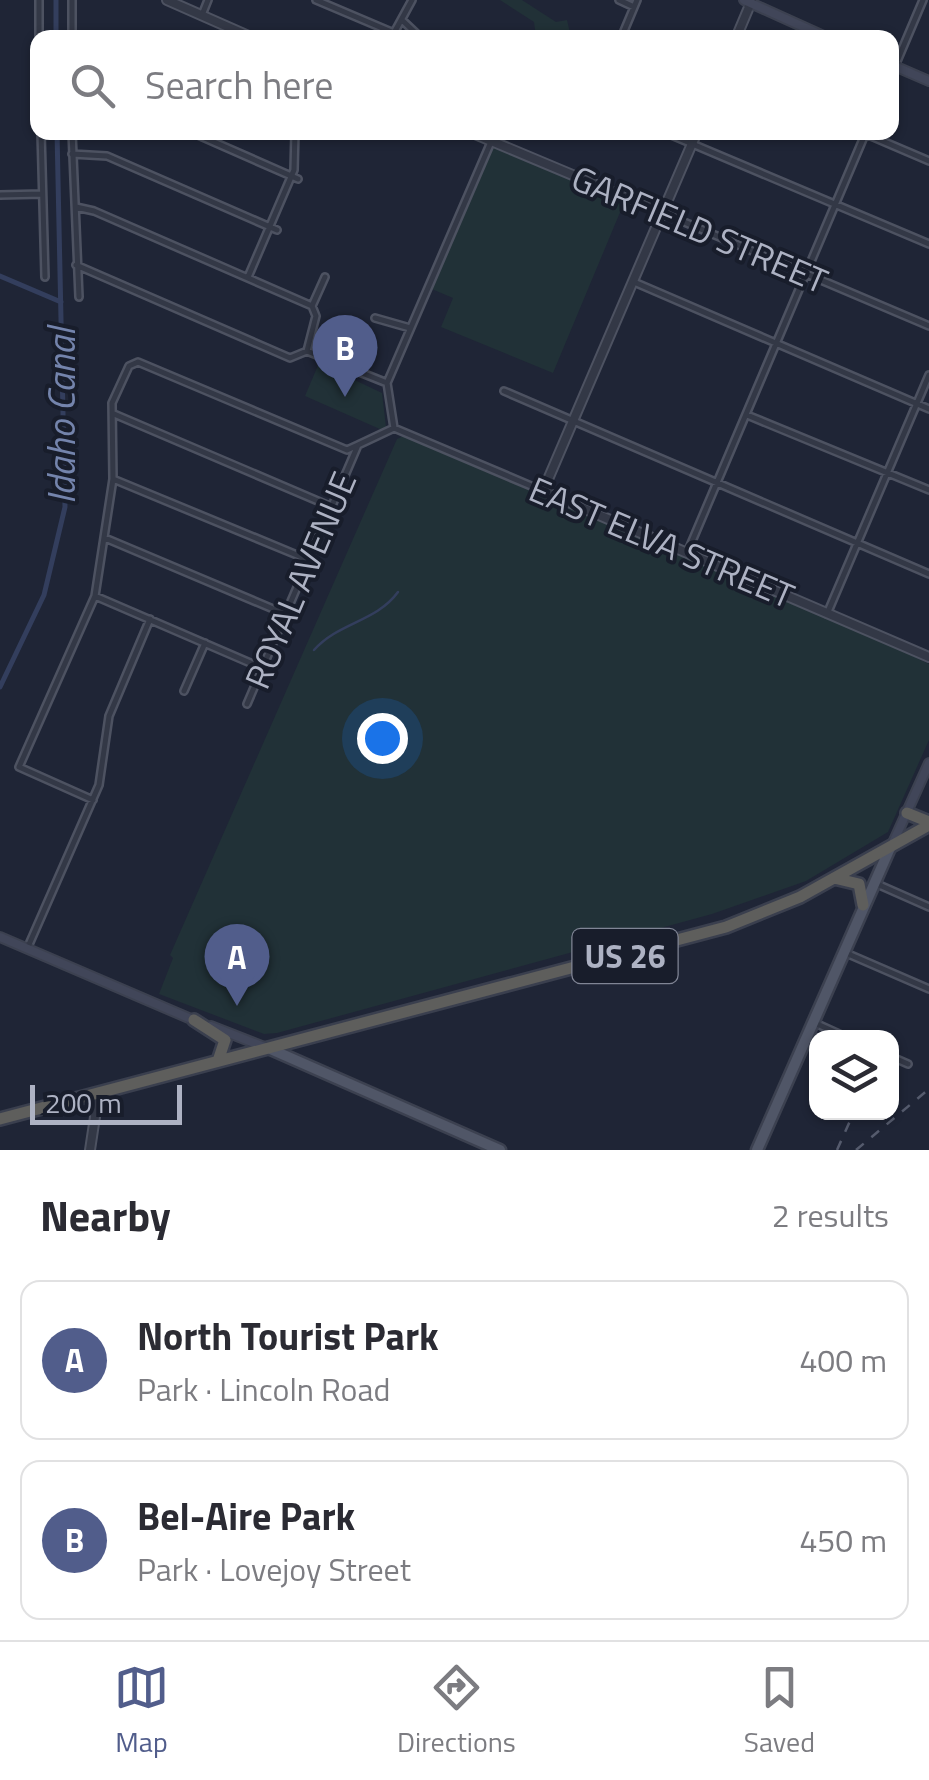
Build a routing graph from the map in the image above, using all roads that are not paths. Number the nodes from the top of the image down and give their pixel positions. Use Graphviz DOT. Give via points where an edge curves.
graph roads {
  1 [pos="39,0"];
  2 [pos="72,0"];
  3 [pos="167,0"];
  4 [pos="208,0"];
  5 [pos="316,0"];
  6 [pos="348,0"];
  7 [pos="412,0"];
  8 [pos="618,0"];
  9 [pos="923,0"];
  10 [pos="749,1"];
  11 [pos="636,3"];
  12 [pos="343,12"];
  13 [pos="202,15"];
  14 [pos="403,21"];
  15 [pos="39,30"];
  16 [pos="72,30"];
  17 [pos="235,30"];
  18 [pos="389,30"];
  19 [pos="396,30"];
  20 [pos="412,30"];
  21 [pos="624,30"];
  22 [pos="739,30"];
  23 [pos="811,30"];
  24 [pos="899,53"];
  25 [pos="899,70"];
  26 [pos="929,80"];
  27 [pos="41,140"];
  28 [pos="72,140"];
  29 [pos="209,140"];
  30 [pos="295,140"];
  31 [pos="487,140"];
  32 [pos="683,140"];
  33 [pos="694,140"];
  34 [pos="863,140"];
  35 [pos="882,140"];
  36 [pos="491,142"];
  37 [pos="692,144"];
  38 [pos="72,154"];
  39 [pos="929,161"];
  40 [pos="294,178"];
  41 [pos="42,194"];
  42 [pos="0,195"];
  43 [pos="836,206"];
  44 [pos="76,207"];
  45 [pos="663,213"];
  46 [pos="274,228"];
  47 [pos="929,244"];
  48 [pos="76,265"];
  49 [pos="807,274"];
  50 [pos="45,277"];
  51 [pos="248,277"];
  52 [pos="325,277"];
  53 [pos="634,282"];
  54 [pos="78,297"];
  55 [pos="312,306"];
  56 [pos="375,318"];
  57 [pos="929,326"];
  58 [pos="410,328"];
  59 [pos="777,344"];
  60 [pos="306,351"];
  61 [pos="929,374"];
  62 [pos="387,383"];
  63 [pos="504,391"];
  64 [pos="917,404"];
  65 [pos="929,408"];
  66 [pos="114,414"];
  67 [pos="747,415"];
  68 [pos="575,422"];
  69 [pos="394,428"];
  70 [pos="358,445"];
  71 [pos="887,473"];
  72 [pos="113,479"];
  73 [pos="717,483"];
  74 [pos="929,490"];
  75 [pos="543,491"];
  76 [pos="332,508"];
  77 [pos="105,538"];
  78 [pos="856,544"];
  79 [pos="686,553"];
  80 [pos="309,560"];
  81 [pos="929,574"];
  82 [pos="95,596"];
  83 [pos="286,614"];
  84 [pos="827,614"];
  85 [pos="150,619"];
  86 [pos="205,643"];
  87 [pos="929,657"];
  88 [pos="262,668"];
  89 [pos="184,691"];
  90 [pos="247,704"];
  91 [pos="929,763"];
  92 [pos="93,800"];
  93 [pos="908,813"];
  94 [pos="929,824"];
  95 [pos="890,848"];
  96 [pos="834,878"];
  97 [pos="874,882"];
  98 [pos="864,905"];
  99 [pos="929,907"];
  100 [pos="0,937"];
  101 [pos="27,949"];
  102 [pos="843,952"];
  103 [pos="929,990"];
  104 [pos="194,1020"];
  105 [pos="812,1022"];
  106 [pos="830,1030"];
  107 [pos="268,1048"];
  108 [pos="899,1060"];
  109 [pos="218,1062"];
  110 [pos="908,1064"];
  111 [pos="94,1095"];
  112 [pos="0,1120"];
  113 [pos="90,1150"];
  114 [pos="500,1150"];
  115 [pos="757,1150"];
  1 -- 15 [label="street"];
  2 -- 16 [label="street"];
  3 -- 13 [label="street"];
  4 -- 13 [label="street"];
  5 -- 12 [label="street"];
  6 -- 12 [label="street"];
  7 -- 14 [label="street"];
  8 -- 11 [label="street"];
  9 -- 24 [label="street"];
  10 -- 22 [label="street"];
  10 -- 23 [label="main road"];
  11 -- 21 [label="street"];
  12 -- 18 [label="street"];
  13 -- 17 [label="street"];
  14 -- 19 [label="street"];
  14 -- 20 [label="street"];
  25 -- 26 [label="main road"];
  27 -- 41 [label="street"];
  28 -- 38 [label="street"];
  29 -- 40 [label="street"];
  30 -- 40 [label="street"];
  31 -- 36 [label="street, GARFIELD STREET"];
  32 -- 37 [label="street"];
  33 -- 37 [label="street"];
  34 -- 43 [label="street"];
  35 -- 39 [label="street"];
  36 -- 45 [label="street, GARFIELD STREET"];
  36 -- 58 [label="street"];
  37 -- 43 [label="street"];
  37 -- 45 [label="street"];
  38 -- 44 [label="street"];
  38 -- 46 [label="street" via="107,156"];
  40 -- 46 [label="street"];
  41 -- 42 [label="street"];
  41 -- 50 [label="street"];
  43 -- 47 [label="street"];
  43 -- 49 [label="street"];
  44 -- 48 [label="street"];
  44 -- 51 [label="street"];
  45 -- 49 [label="street, GARFIELD STREET"];
  45 -- 53 [label="street"];
  46 -- 51 [label="street"];
  48 -- 54 [label="street"];
  48 -- 60 [label="street" via="290,358"];
  49 -- 57 [label="street, GARFIELD STREET"];
  49 -- 59 [label="street"];
  51 -- 55 [label="street"];
  52 -- 55 [label="street"];
  53 -- 59 [label="street"];
  53 -- 68 [label="street"];
  55 -- 60 [label="street" via="316,316"];
  56 -- 58 [label="street"];
  58 -- 62 [label="street"];
  59 -- 64 [label="street"];
  59 -- 67 [label="street"];
  60 -- 62 [label="street"];
  61 -- 64 [label="street"];
  62 -- 69 [label="street"];
  63 -- 68 [label="street"];
  64 -- 65 [label="street"];
  64 -- 71 [label="street"];
  66 -- 70 [label="street" via="112,403 129,366 138,362 347,450"];
  66 -- 72 [label="street"];
  66 -- 76 [label="street"];
  67 -- 71 [label="street"];
  67 -- 73 [label="street"];
  68 -- 73 [label="street"];
  68 -- 75 [label="street"];
  69 -- 70 [label="street, ROYAL AVENUE"];
  69 -- 75 [label="street, EAST ELVA STREET"];
  70 -- 76 [label="street, ROYAL AVENUE"];
  71 -- 74 [label="street"];
  71 -- 78 [label="street"];
  72 -- 77 [label="street"];
  72 -- 80 [label="street"];
  73 -- 78 [label="street"];
  73 -- 79 [label="street"];
  75 -- 79 [label="street, EAST ELVA STREET"];
  76 -- 80 [label="street, ROYAL AVENUE"];
  77 -- 82 [label="street"];
  77 -- 83 [label="street"];
  78 -- 81 [label="street"];
  78 -- 84 [label="street"];
  79 -- 84 [label="street, EAST ELVA STREET"];
  80 -- 83 [label="street, ROYAL AVENUE"];
  82 -- 85 [label="street"];
  82 -- 92 [label="street" via="20,765"];
  83 -- 88 [label="street, ROYAL AVENUE"];
  84 -- 87 [label="street, EAST ELVA STREET"];
  85 -- 86 [label="street"];
  85 -- 92 [label="street" via="109,716"];
  86 -- 88 [label="street"];
  86 -- 89 [label="street"];
  88 -- 90 [label="street, ROYAL AVENUE"];
  91 -- 93 [label="main road"];
  92 -- 101 [label="street"];
  93 -- 94 [label="highway"];
  93 -- 95 [label="main road"];
  94 -- 95 [label="highway, US 26"];
  95 -- 96 [label="highway, US 26"];
  95 -- 97 [label="main road"];
  96 -- 98 [label="highway" via="859,884"];
  96 -- 107 [label="highway, US 26" via="764,914 686,940"];
  97 -- 98 [label="main road"];
  97 -- 99 [label="street"];
  98 -- 102 [label="main road"];
  100 -- 101 [label="main road"];
  101 -- 104 [label="main road"];
  102 -- 103 [label="street"];
  102 -- 105 [label="main road"];
  104 -- 107 [label="main road"];
  104 -- 109 [label="highway" via="225,1040"];
  105 -- 106 [label="street"];
  105 -- 115 [label="main road"];
  107 -- 109 [label="highway, US 26"];
  107 -- 114 [label="main road"];
  108 -- 110 [label="street"];
  109 -- 111 [label="highway, US 26"];
  111 -- 112 [label="highway, US 26"];
  111 -- 113 [label="street"];
}
